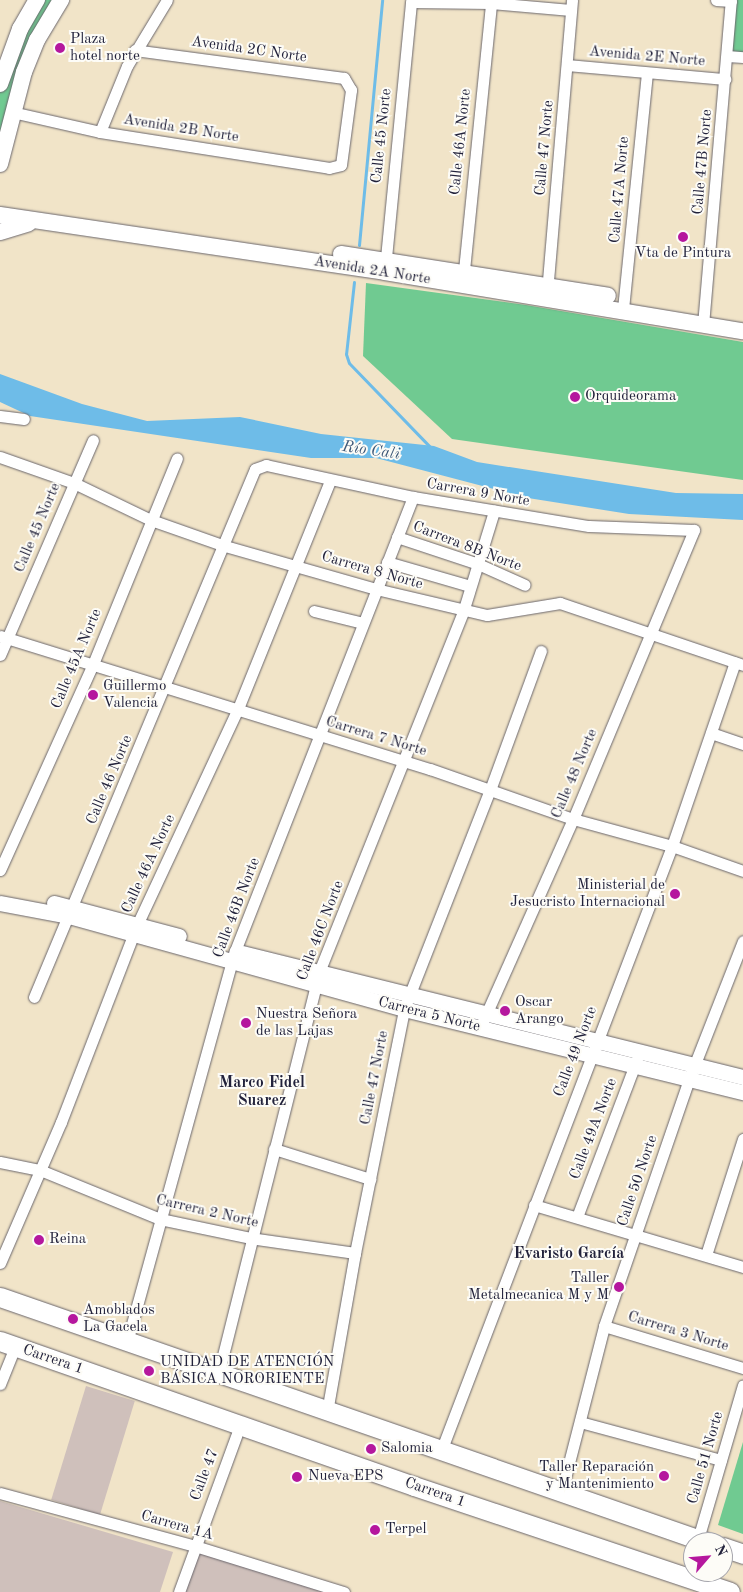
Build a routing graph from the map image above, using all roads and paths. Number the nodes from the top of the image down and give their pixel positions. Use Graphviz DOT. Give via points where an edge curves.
graph roads {
  1 [pos="37,0"];
  2 [pos="61,0"];
  3 [pos="167,0"];
  4 [pos="716,0"];
  5 [pos="731,1"];
  6 [pos="491,3"];
  7 [pos="572,5"];
  8 [pos="136,50"];
  9 [pos="727,56"];
  10 [pos="743,57"];
  11 [pos="567,65"];
  12 [pos="647,73"];
  13 [pos="725,79"];
  14 [pos="0,84"];
  15 [pos="12,112"];
  16 [pos="100,132"];
  17 [pos="343,160"];
  18 [pos="0,164"];
  19 [pos="0,207"];
  20 [pos="0,216"];
  21 [pos="36,222"];
  22 [pos="0,232"];
  23 [pos="385,266"];
  24 [pos="463,279"];
  25 [pos="547,292"];
  26 [pos="624,304"];
  27 [pos="704,320"];
  28 [pos="743,320"];
  29 [pos="743,331"];
  30 [pos="0,416"];
  31 [pos="24,419"];
  32 [pos="93,440"];
  33 [pos="0,457"];
  34 [pos="177,458"];
  35 [pos="260,466"];
  36 [pos="330,481"];
  37 [pos="74,483"];
  38 [pos="413,497"];
  39 [pos="494,511"];
  40 [pos="151,520"];
  41 [pos="694,530"];
  42 [pos="398,537"];
  43 [pos="225,546"];
  44 [pos="387,562"];
  45 [pos="296,564"];
  46 [pos="478,564"];
  47 [pos="525,585"];
  48 [pos="470,586"];
  49 [pos="376,589"];
  50 [pos="314,611"];
  51 [pos="464,612"];
  52 [pos="363,623"];
  53 [pos="650,631"];
  54 [pos="4,637"];
  55 [pos="541,651"];
  56 [pos="0,655"];
  57 [pos="93,664"];
  58 [pos="739,664"];
  59 [pos="166,687"];
  60 [pos="237,711"];
  61 [pos="711,733"];
  62 [pos="320,736"];
  63 [pos="743,744"];
  64 [pos="404,761"];
  65 [pos="490,790"];
  66 [pos="573,819"];
  67 [pos="672,846"];
  68 [pos="0,870"];
  69 [pos="743,871"];
  70 [pos="0,892"];
  71 [pos="0,902"];
  72 [pos="70,911"];
  73 [pos="135,930"];
  74 [pos="743,941"];
  75 [pos="234,956"];
  76 [pos="731,972"];
  77 [pos="743,976"];
  78 [pos="317,978"];
  79 [pos="34,997"];
  80 [pos="406,1002"];
  81 [pos="482,1021"];
  82 [pos="593,1049"];
  83 [pos="637,1059"];
  84 [pos="692,1073"];
  85 [pos="743,1077"];
  86 [pos="743,1092"];
  87 [pos="743,1139"];
  88 [pos="274,1149"];
  89 [pos="0,1162"];
  90 [pos="40,1170"];
  91 [pos="370,1179"];
  92 [pos="534,1205"];
  93 [pos="577,1217"];
  94 [pos="160,1219"];
  95 [pos="636,1234"];
  96 [pos="250,1238"];
  97 [pos="355,1253"];
  98 [pos="706,1254"];
  99 [pos="0,1263"];
  100 [pos="743,1267"];
  101 [pos="0,1297"];
  102 [pos="604,1326"];
  103 [pos="127,1342"];
  104 [pos="8,1344"];
  105 [pos="743,1368"];
  106 [pos="218,1375"];
  107 [pos="0,1384"];
  108 [pos="743,1385"];
  109 [pos="327,1412"];
  110 [pos="580,1422"];
  111 [pos="240,1425"];
  112 [pos="441,1451"];
  113 [pos="721,1460"];
  114 [pos="0,1493"];
  115 [pos="561,1494"];
  116 [pos="704,1532"];
  117 [pos="683,1535"];
  118 [pos="195,1546"];
  119 [pos="179,1592"];
  120 [pos="344,1592"];
  121 [pos="730,1592"];
  1 -- 14 [label="main road" via="20,30"];
  2 -- 15 [label="main road" via="37,40"];
  3 -- 8 [label="street"];
  4 -- 5 [label="street"];
  5 -- 9 [label="street, Calle 47B Norte"];
  6 -- 7 [label="street"];
  6 -- 23 [label="street, Calle 45 Norte" via="411,2"];
  6 -- 24 [label="street, Calle 46A Norte"];
  7 -- 11 [label="street, Calle 47 Norte"];
  8 -- 16 [label="street"];
  8 -- 17 [label="street, Avenida 2C Norte" via="338,77 349,82 351,90"];
  9 -- 10 [label="street, Avenida 2E Norte"];
  9 -- 13 [label="street, Calle 47B Norte"];
  11 -- 12 [label="street, Avenida 2E Norte"];
  11 -- 25 [label="street, Calle 47 Norte"];
  12 -- 13 [label="street, Avenida 2E Norte"];
  12 -- 26 [label="street, Calle 47A Norte"];
  13 -- 27 [label="street, Calle 47B Norte"];
  15 -- 16 [label="street, Avenida 2B Norte"];
  15 -- 18 [label="main road"];
  16 -- 17 [label="street, Avenida 2B Norte" via="329,168 341,165"];
  19 -- 23 [label="main road, Avenida 2A Norte"];
  20 -- 21 [label="main road, Avenida 2A Norte"];
  21 -- 22 [label="main road"];
  21 -- 23 [label="main road, Avenida 2A Norte"];
  23 -- 24 [label="main road, Avenida 2A Norte"];
  24 -- 25 [label="main road, Avenida 2A Norte"];
  25 -- 26 [label="main road, Avenida 2A Norte"];
  26 -- 27 [label="main road, Avenida 2A Norte"];
  27 -- 28 [label="main road, Avenida 2A Norte"];
  27 -- 29 [label="main road, Avenida 2A Norte"];
  30 -- 31 [label="street"];
  32 -- 37 [label="street, Calle 45 Norte"];
  33 -- 37 [label="street, Carrera 8 Norte"];
  34 -- 40 [label="street, Calle 45A Norte"];
  35 -- 36 [label="street, Carrera 9 Norte" via="283,467"];
  35 -- 43 [label="street, Calle 46 Norte" via="255,469"];
  36 -- 38 [label="street, Carrera 9 Norte"];
  36 -- 45 [label="street, Calle 46A Norte"];
  37 -- 40 [label="street, Carrera 8 Norte"];
  37 -- 54 [label="street, Calle 45 Norte"];
  38 -- 39 [label="street, Carrera 9 Norte"];
  38 -- 42 [label="street, Calle 46B Norte"];
  39 -- 41 [label="street, Carrera 9 Norte" via="589,526"];
  39 -- 46 [label="street, Calle 46C Norte"];
  40 -- 43 [label="street, Carrera 8 Norte"];
  40 -- 57 [label="street, Calle 45A Norte"];
  41 -- 53 [label="street, Calle 48 Norte"];
  42 -- 44 [label="street, Calle 46B Norte"];
  42 -- 46 [label="street, Carrera 8B Norte"];
  43 -- 45 [label="street, Carrera 8 Norte"];
  43 -- 59 [label="street, Calle 46 Norte"];
  44 -- 48 [label="street"];
  44 -- 49 [label="street, Calle 46B Norte"];
  45 -- 49 [label="street, Carrera 8 Norte"];
  45 -- 60 [label="street, Calle 46A Norte"];
  46 -- 47 [label="street, Carrera 8B Norte"];
  46 -- 48 [label="street, Calle 46C Norte"];
  48 -- 51 [label="street, Calle 46C Norte"];
  49 -- 51 [label="street, Carrera 8 Norte"];
  49 -- 52 [label="street, Calle 46B Norte"];
  50 -- 52 [label="street"];
  51 -- 53 [label="street, Carrera 8 Norte" via="500,614 544,603 560,603"];
  51 -- 64 [label="street, Calle 46C Norte"];
  52 -- 62 [label="street, Calle 46B Norte"];
  53 -- 58 [label="street, Carrera 8 Norte"];
  53 -- 66 [label="street, Calle 48 Norte"];
  54 -- 56 [label="street, Calle 45 Norte"];
  54 -- 57 [label="street, Carrera 7 Norte"];
  55 -- 65 [label="street, Calle 47 Norte"];
  57 -- 59 [label="street, Carrera 7 Norte"];
  57 -- 68 [label="street, Calle 45A Norte"];
  58 -- 61 [label="street, Calle 49 Norte"];
  59 -- 60 [label="street, Carrera 7 Norte"];
  59 -- 72 [label="street, Calle 46 Norte"];
  60 -- 62 [label="street, Carrera 7 Norte"];
  60 -- 73 [label="street, Calle 46A Norte"];
  61 -- 63 [label="street"];
  61 -- 67 [label="street, Calle 49 Norte"];
  62 -- 64 [label="street, Carrera 7 Norte"];
  62 -- 75 [label="street, Calle 46B Norte"];
  64 -- 65 [label="street, Carrera 7 Norte"];
  64 -- 78 [label="street, Calle 46C Norte"];
  65 -- 66 [label="street, Carrera 7 Norte"];
  65 -- 80 [label="street, Calle 47 Norte"];
  66 -- 67 [label="street, Carrera 7 Norte"];
  66 -- 81 [label="street, Calle 48 Norte"];
  67 -- 69 [label="street, Carrera 7 Norte"];
  67 -- 82 [label="street, Calle 49 Norte"];
  70 -- 72 [label="street, Carrera 5 Norte"];
  71 -- 72 [label="street, Carrera 5 Norte"];
  72 -- 73 [label="street, Carrera 5 Norte"];
  72 -- 79 [label="street, Calle 46 Norte"];
  73 -- 75 [label="street, Carrera 5 Norte"];
  73 -- 90 [label="street, Calle 46A Norte" via="62,1122"];
  74 -- 76 [label="street, Calle 50 Norte"];
  75 -- 78 [label="street, Carrera 5 Norte"];
  75 -- 94 [label="street, Calle 46B Norte"];
  76 -- 77 [label="street"];
  76 -- 84 [label="street, Calle 50 Norte"];
  78 -- 80 [label="street, Carrera 5 Norte"];
  78 -- 88 [label="street, Calle 46C Norte"];
  80 -- 81 [label="street, Carrera 5 Norte"];
  80 -- 91 [label="street, Calle 47 Norte"];
  81 -- 82 [label="street, Carrera 5 Norte"];
  82 -- 83 [label="street, Carrera 5 Norte"];
  82 -- 92 [label="street, Calle 49 Norte"];
  83 -- 84 [label="street, Carrera 5 Norte"];
  83 -- 93 [label="street, Calle 49A Norte"];
  84 -- 85 [label="street, Carrera 5 Norte"];
  84 -- 86 [label="street, Carrera 5 Norte"];
  84 -- 95 [label="street, Calle 50 Norte"];
  87 -- 98 [label="street"];
  88 -- 91 [label="street"];
  88 -- 96 [label="street, Calle 46C Norte"];
  89 -- 90 [label="street, Carrera 2 Norte"];
  90 -- 94 [label="street, Carrera 2 Norte"];
  90 -- 99 [label="street, Calle 46A Norte"];
  91 -- 97 [label="street, Calle 47 Norte"];
  92 -- 93 [label="street"];
  92 -- 112 [label="street, Calle 49 Norte"];
  93 -- 95 [label="street"];
  94 -- 96 [label="street, Carrera 2 Norte"];
  94 -- 103 [label="street, Calle 46B Norte"];
  95 -- 98 [label="street"];
  95 -- 102 [label="street, Calle 50 Norte"];
  96 -- 97 [label="street, Carrera 2 Norte"];
  96 -- 106 [label="street, Calle 46C Norte"];
  97 -- 109 [label="street, Calle 47 Norte"];
  98 -- 100 [label="street"];
  101 -- 103 [label="main road"];
  102 -- 105 [label="street, Carrera 3 Norte"];
  102 -- 110 [label="street, Calle 50 Norte"];
  103 -- 106 [label="main road"];
  104 -- 107 [label="street"];
  104 -- 111 [label="main road, Carrera 1"];
  106 -- 109 [label="main road"];
  108 -- 113 [label="street, Calle 51 Norte"];
  109 -- 112 [label="main road"];
  110 -- 113 [label="street"];
  110 -- 115 [label="street, Calle 50 Norte"];
  111 -- 118 [label="street, Calle 47"];
  111 -- 121 [label="main road, Carrera 1"];
  112 -- 115 [label="main road"];
  113 -- 116 [label="street, Calle 51 Norte"];
  114 -- 118 [label="street, Carrera 1A"];
  115 -- 117 [label="main road"];
  118 -- 119 [label="street, Calle 47"];
  118 -- 120 [label="street, Carrera 1A"];
}
